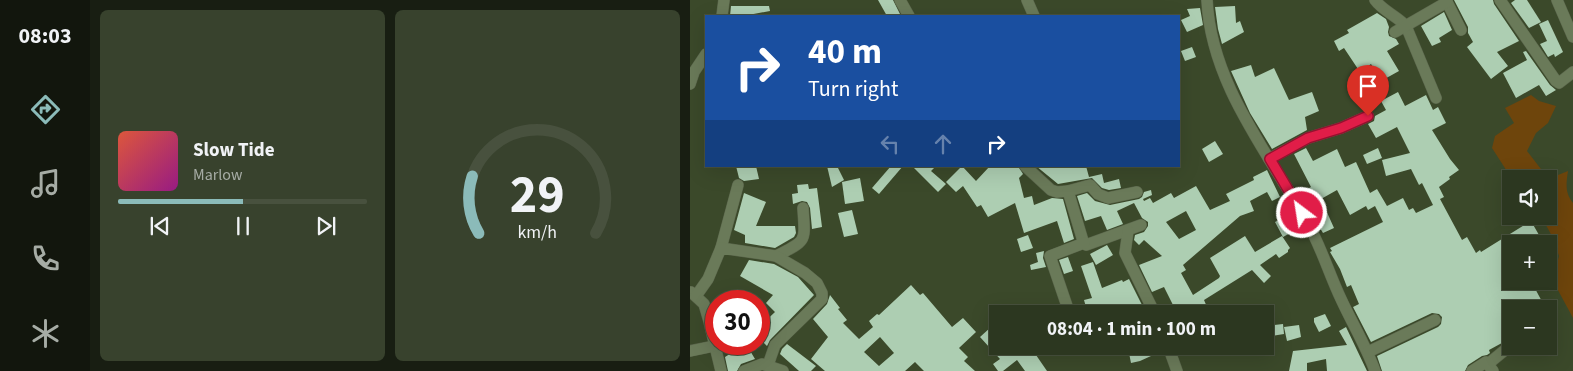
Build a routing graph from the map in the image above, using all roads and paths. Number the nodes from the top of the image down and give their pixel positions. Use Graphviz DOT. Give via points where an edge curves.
graph roads {
  1 [pos="724,0"];
  2 [pos="900,0"];
  3 [pos="1026,0"];
  4 [pos="1207,0"];
  5 [pos="1375,0"];
  6 [pos="1500,0"];
  7 [pos="1556,0"];
  8 [pos="1446,1"];
  9 [pos="722,15"];
  10 [pos="908,15"];
  11 [pos="1032,15"];
  12 [pos="1400,29"];
  13 [pos="1461,30"];
  14 [pos="1573,37"];
  15 [pos="705,56"];
  16 [pos="1573,72"];
  17 [pos="690,84"];
  18 [pos="1436,98"];
  19 [pos="1368,116"];
  20 [pos="1270,159"];
  21 [pos="1026,167"];
  22 [pos="738,185"];
  23 [pos="1068,191"];
  24 [pos="1137,192"];
  25 [pos="803,208"];
  26 [pos="1141,225"];
  27 [pos="1128,231"];
  28 [pos="1084,243"];
  29 [pos="721,248"];
  30 [pos="776,256"];
  31 [pos="693,294"];
  32 [pos="1068,305"];
  33 [pos="1151,305"];
  34 [pos="705,307"];
  35 [pos="1435,320"];
  36 [pos="705,348"];
  37 [pos="690,351"];
  38 [pos="1368,352"];
  39 [pos="717,355"];
  40 [pos="1171,355"];
  41 [pos="1502,355"];
  42 [pos="768,365"];
  43 [pos="1491,367"];
  44 [pos="721,371"];
  45 [pos="744,371"];
  46 [pos="783,371"];
  47 [pos="1177,371"];
  48 [pos="1375,371"];
  49 [pos="1472,371"];
  1 -- 9 [label="street"];
  2 -- 10 [label="street"];
  3 -- 11 [label="street"];
  4 -- 20 [label="street" via="1210,30 1224,74"];
  5 -- 12 [label="street" via="1398,19"];
  6 -- 16 [label="street" via="1556,81 1559,83"];
  7 -- 14 [label="street"];
  8 -- 12 [label="street"];
  8 -- 13 [label="street"];
  12 -- 18 [label="street"];
  15 -- 17 [label="street"];
  19 -- 20 [label="street" via="1308,138"];
  20 -- 38 [label="street" via="1310,227 1340,298"];
  21 -- 23 [label="street" via="1051,190"];
  22 -- 29 [label="street"];
  23 -- 24 [label="street" via="1090,185 1098,194 1108,198"];
  23 -- 28 [label="street"];
  25 -- 30 [label="street" via="803,239"];
  26 -- 27 [label="street"];
  27 -- 28 [label="street"];
  27 -- 33 [label="street" via="1125,253"];
  28 -- 32 [label="street" via="1050,256"];
  29 -- 30 [label="street"];
  29 -- 31 [label="street" via="708,279"];
  30 -- 42 [label="street" via="817,283 823,296 775,345"];
  31 -- 34 [label="street"];
  35 -- 38 [label="street"];
  36 -- 37 [label="street"];
  38 -- 48 [label="street"];
  39 -- 44 [label="street"];
  40 -- 47 [label="street"];
  41 -- 43 [label="street"];
  42 -- 45 [label="street"];
  42 -- 46 [label="street"];
  43 -- 49 [label="street" via="1486,362"];
}
